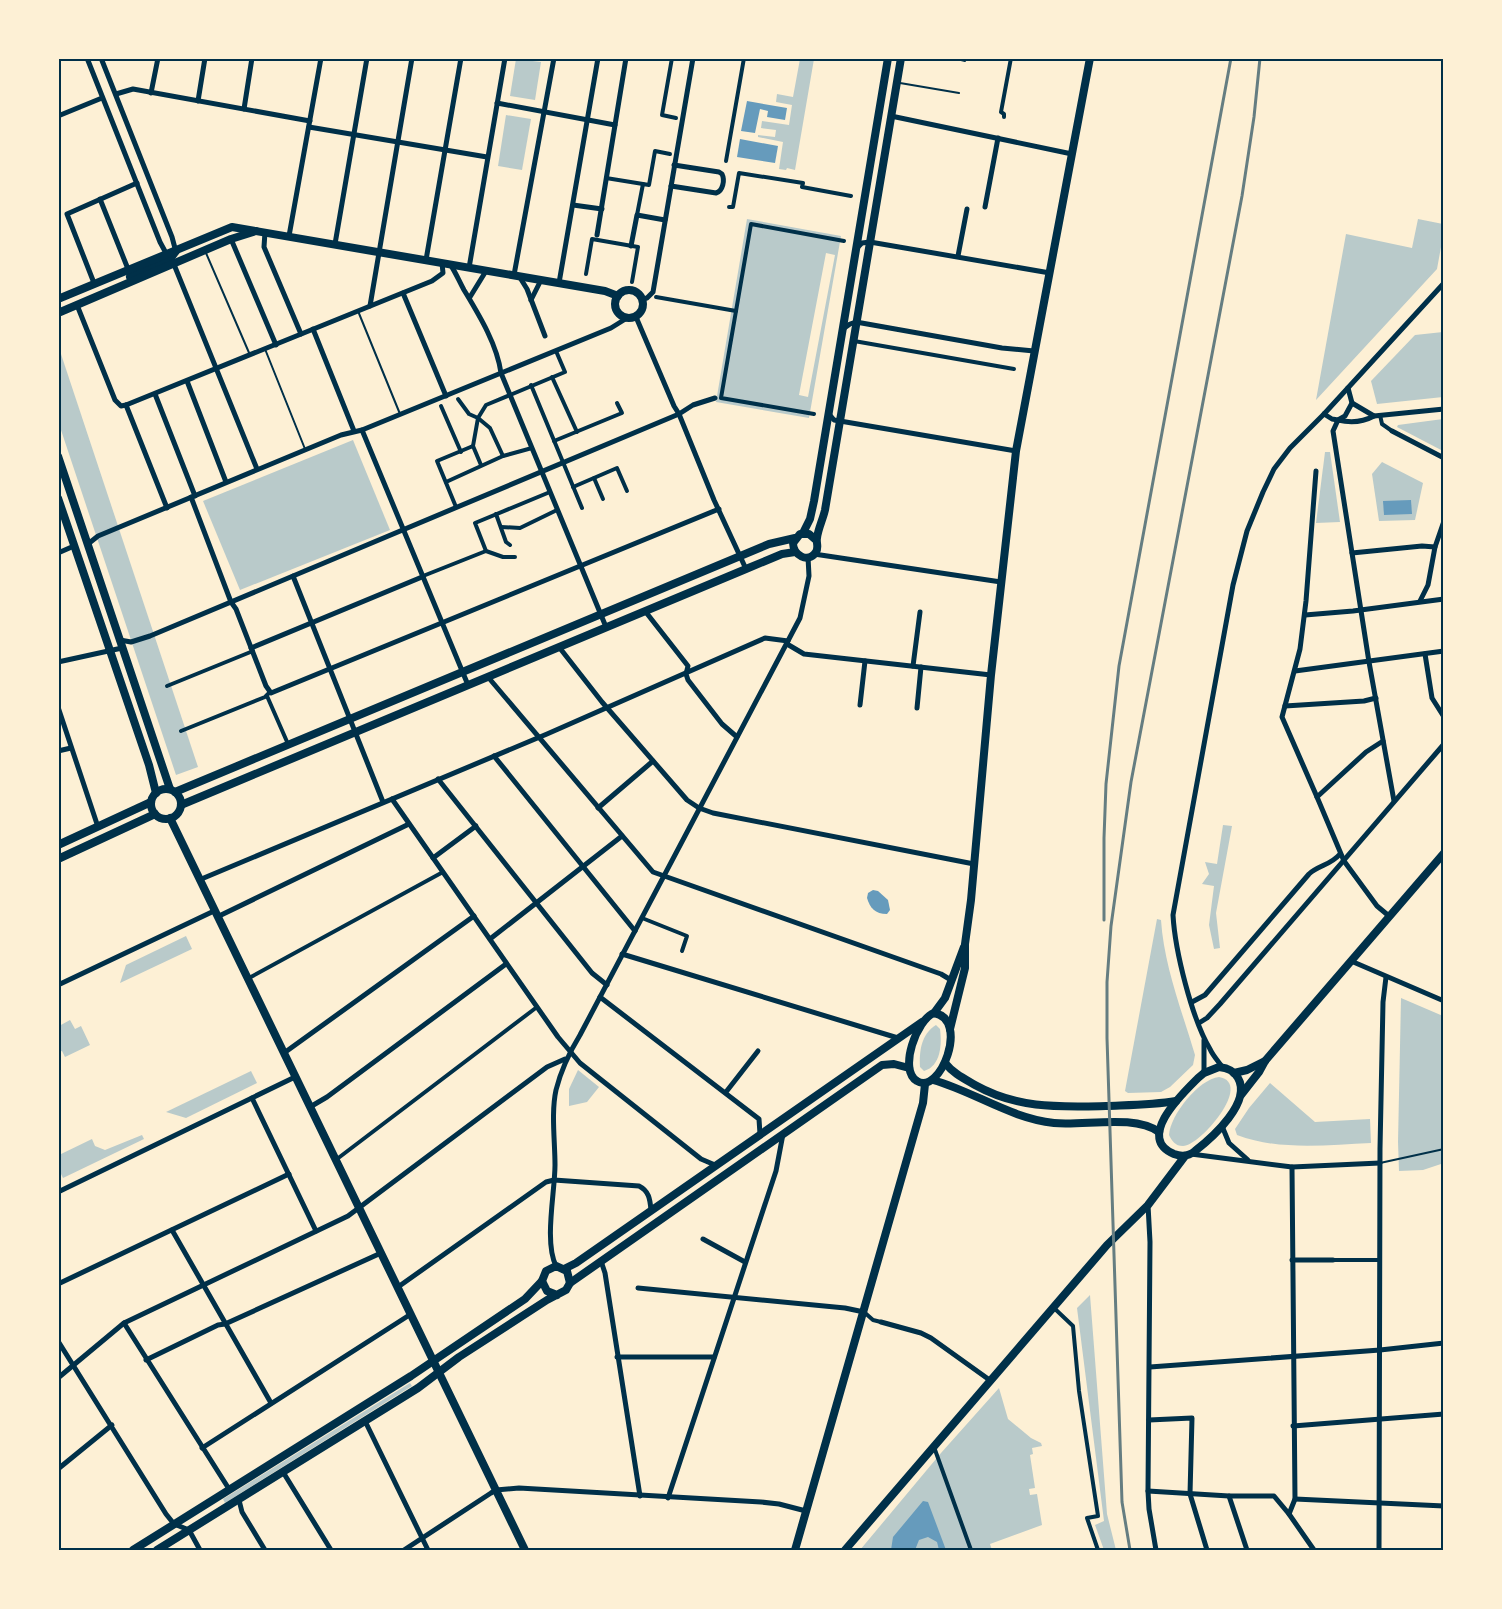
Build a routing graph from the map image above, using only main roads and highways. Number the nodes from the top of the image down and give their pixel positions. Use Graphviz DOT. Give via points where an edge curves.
graph roads {
  1 [pos="888,58"];
  2 [pos="901,58"];
  3 [pos="1089,58"];
  4 [pos="261,231"];
  5 [pos="173,258"];
  6 [pos="618,296"];
  7 [pos="58,299"];
  8 [pos="58,312"];
  9 [pos="58,456"];
  10 [pos="58,498"];
  11 [pos="803,533"];
  12 [pos="795,538"];
  13 [pos="816,540"];
  14 [pos="795,552"];
  15 [pos="172,791"];
  16 [pos="156,793"];
  17 [pos="151,802"];
  18 [pos="181,805"];
  19 [pos="155,814"];
  20 [pos="170,818"];
  21 [pos="58,844"];
  22 [pos="1443,853"];
  23 [pos="58,859"];
  24 [pos="965,944"];
  25 [pos="934,1013"];
  26 [pos="922,1022"];
  27 [pos="950,1029"];
  28 [pos="1265,1061"];
  29 [pos="945,1063"];
  30 [pos="909,1068"];
  31 [pos="1234,1073"];
  32 [pos="929,1082"];
  33 [pos="1241,1095"];
  34 [pos="1176,1101"];
  35 [pos="1159,1132"];
  36 [pos="1188,1155"];
  37 [pos="560,1267"];
  38 [pos="542,1281"];
  39 [pos="570,1283"];
  40 [pos="557,1295"];
  41 [pos="434,1361"];
  42 [pos="439,1372"];
  43 [pos="132,1551"];
  44 [pos="157,1551"];
  45 [pos="525,1551"];
  46 [pos="795,1551"];
  47 [pos="845,1551"];
  1 -- 11 [label="main road" via="814,501"];
  2 -- 13 [label="main road" via="825,510"];
  3 -- 24 [label="main road" via="1016,451"];
  4 -- 5 [label="main road"];
  4 -- 5 [label="main road" via="232,227"];
  4 -- 6 [label="main road"];
  5 -- 7 [label="main road" via="129,269"];
  5 -- 8 [label="main road"];
  6 -- 6 [label="main road" via="626,290 639,294 642,310 636,316 622,316 616,309"];
  9 -- 15 [label="main road"];
  10 -- 16 [label="main road"];
  11 -- 12 [label="main road"];
  11 -- 13 [label="main road"];
  12 -- 14 [label="main road"];
  12 -- 15 [label="main road" via="769,544"];
  13 -- 14 [label="main road" via="818,547 811,555 801,557"];
  14 -- 18 [label="main road" via="782,554"];
  15 -- 16 [label="main road" via="162,789"];
  15 -- 18 [label="main road"];
  16 -- 17 [label="main road"];
  17 -- 19 [label="main road"];
  17 -- 21 [label="main road"];
  18 -- 20 [label="main road"];
  19 -- 20 [label="main road"];
  19 -- 23 [label="main road"];
  20 -- 41 [label="main road"];
  22 -- 28 [label="main road"];
  24 -- 25 [label="main road" via="945,998"];
  24 -- 27 [label="main road" via="964,975"];
  25 -- 26 [label="main road"];
  25 -- 27 [label="main road" via="943,1016"];
  26 -- 30 [label="main road"];
  26 -- 37 [label="main road" via="576,1263"];
  27 -- 29 [label="main road"];
  28 -- 31 [label="main road"];
  28 -- 33 [label="main road"];
  29 -- 32 [label="main road"];
  29 -- 34 [label="main road" via="981,1088 1035,1106 1151,1105"];
  30 -- 32 [label="main road" via="920,1083"];
  30 -- 39 [label="main road" via="882,1065"];
  31 -- 33 [label="main road" via="1241,1084"];
  31 -- 34 [label="main road" via="1223,1068 1204,1073"];
  32 -- 35 [label="main road" via="956,1087 1033,1120 1133,1123"];
  32 -- 46 [label="main road"];
  33 -- 36 [label="main road" via="1208,1142"];
  34 -- 35 [label="main road"];
  35 -- 36 [label="main road" via="1168,1151"];
  36 -- 47 [label="main road"];
  37 -- 38 [label="main road" via="546,1271"];
  37 -- 39 [label="main road" via="569,1275"];
  38 -- 40 [label="main road" via="547,1291"];
  38 -- 41 [label="main road" via="525,1299"];
  39 -- 40 [label="main road"];
  40 -- 42 [label="main road"];
  41 -- 42 [label="main road"];
  41 -- 43 [label="main road"];
  42 -- 44 [label="main road"];
  42 -- 45 [label="main road"];
}
